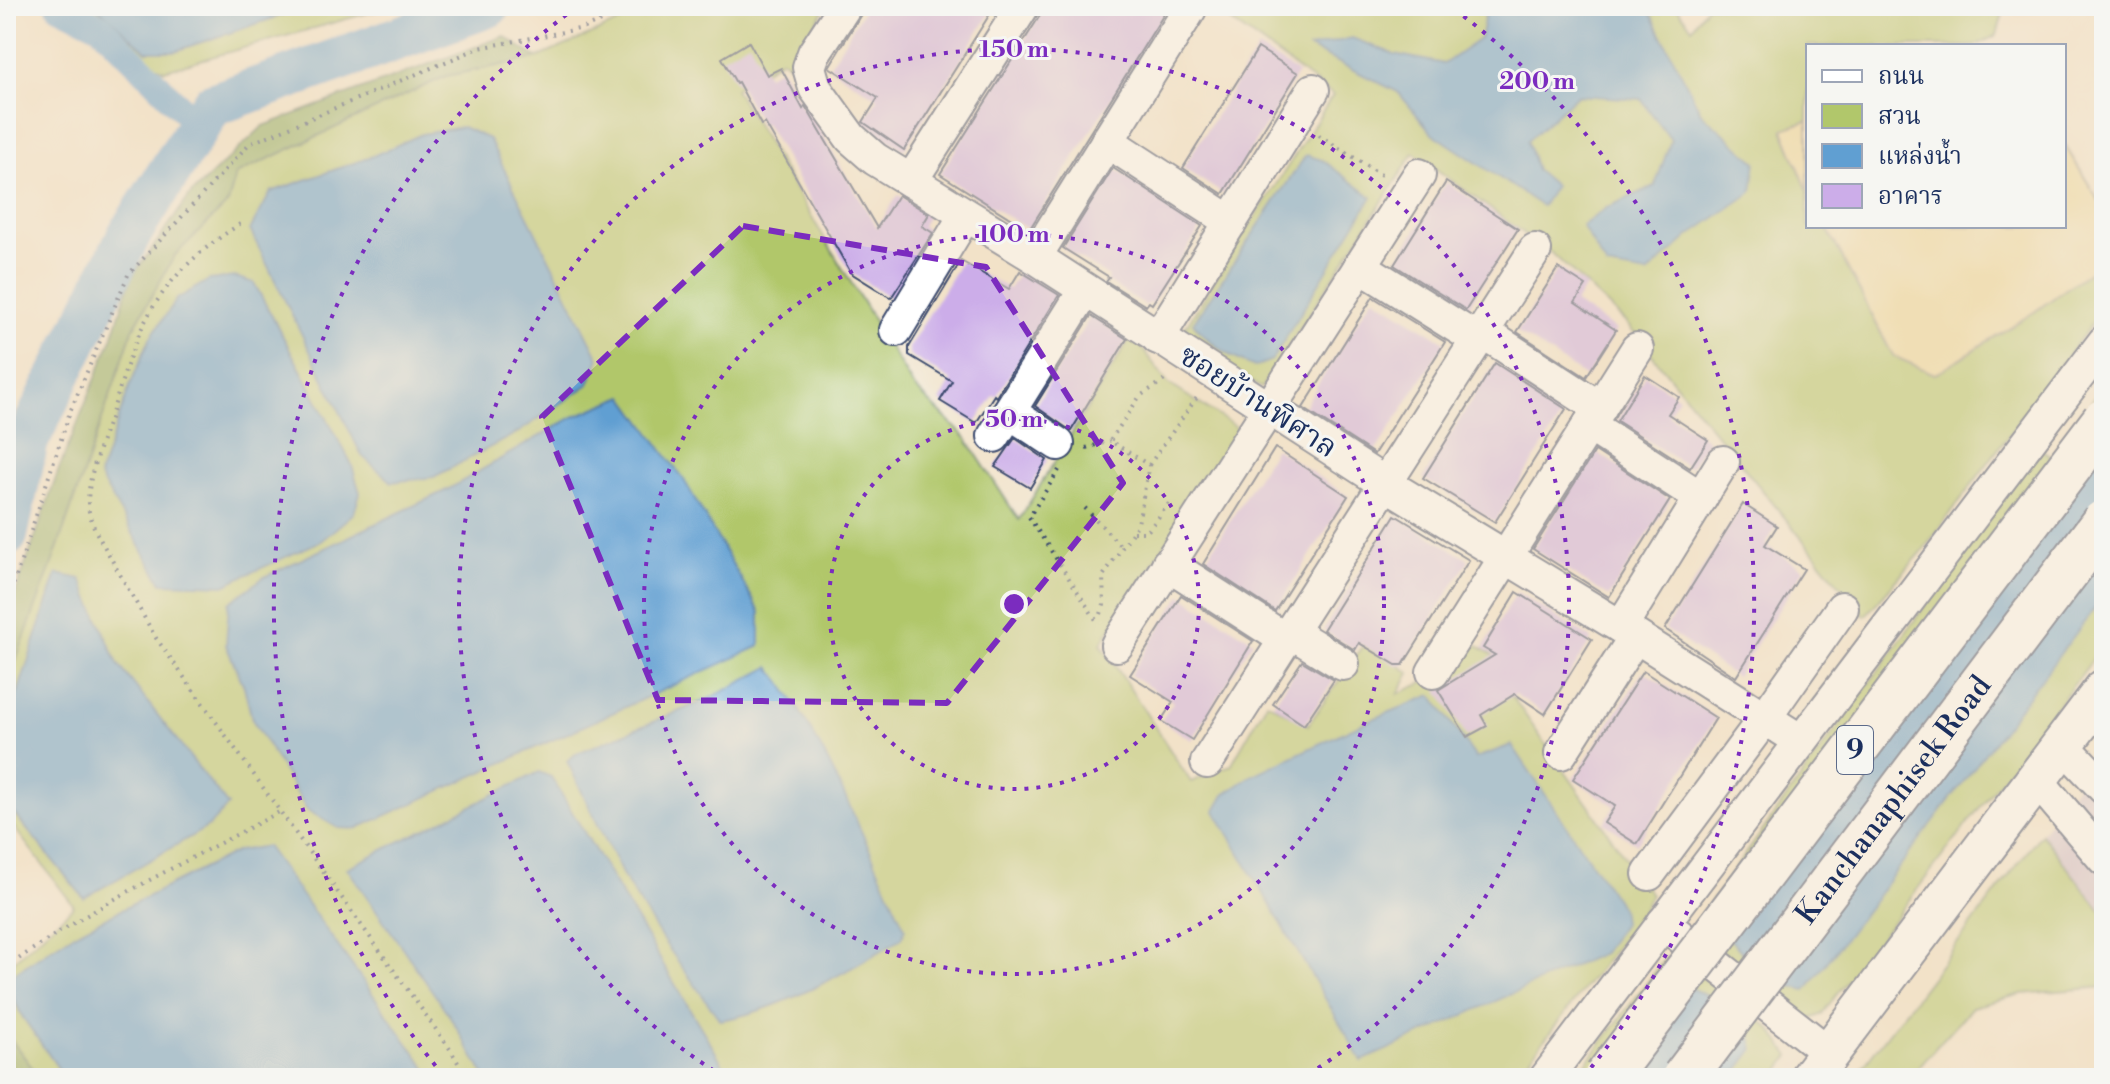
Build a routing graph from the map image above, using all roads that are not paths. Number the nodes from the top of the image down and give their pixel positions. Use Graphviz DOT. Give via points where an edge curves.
graph roads {
  1 [pos="845,6"];
  2 [pos="1023,6"];
  3 [pos="1190,9"];
  4 [pos="1313,90"];
  5 [pos="1107,141"];
  6 [pos="911,181"];
  7 [pos="1414,184"];
  8 [pos="965,216"];
  9 [pos="1231,222"];
  10 [pos="1535,250"];
  11 [pos="1035,257"];
  12 [pos="1360,266"];
  13 [pos="1085,290"];
  14 [pos="896,330"];
  15 [pos="1480,336"];
  16 [pos="1158,338"];
  17 [pos="2104,342"];
  18 [pos="1637,349"];
  19 [pos="1268,410"];
  20 [pos="1594,416"];
  21 [pos="2104,421"];
  22 [pos="1068,453"];
  23 [pos="1723,462"];
  24 [pos="1386,484"];
  25 [pos="1701,498"];
  26 [pos="2104,522"];
  27 [pos="1505,557"];
  28 [pos="1168,564"];
  29 [pos="1842,608"];
  30 [pos="1628,632"];
  31 [pos="1289,636"];
  32 [pos="1117,645"];
  33 [pos="1343,664"];
  34 [pos="1433,672"];
  35 [pos="2104,690"];
  36 [pos="1764,719"];
  37 [pos="1801,741"];
  38 [pos="2062,744"];
  39 [pos="1561,753"];
  40 [pos="1207,762"];
  41 [pos="2036,779"];
  42 [pos="2104,788"];
  43 [pos="2104,859"];
  44 [pos="1649,874"];
  45 [pos="1663,923"];
  46 [pos="1820,1065"];
  47 [pos="1546,1078"];
  48 [pos="1606,1078"];
  49 [pos="1684,1078"];
  1 -- 6 [label="street, ซอยบ้านพิศาล" via="814,53 809,67 815,88 851,138"];
  2 -- 6 [label="street"];
  3 -- 5 [label="street"];
  4 -- 9 [label="street"];
  5 -- 9 [label="street"];
  5 -- 11 [label="street"];
  6 -- 8 [label="street, ซอยบ้านพิศาล"];
  7 -- 12 [label="street"];
  8 -- 11 [label="street, ซอยบ้านพิศาล"];
  8 -- 14 [label="street"];
  9 -- 16 [label="street"];
  10 -- 15 [label="street"];
  11 -- 13 [label="street, ซอยบ้านพิศาล"];
  12 -- 15 [label="street"];
  12 -- 19 [label="street"];
  13 -- 16 [label="street, ซอยบ้านพิศาล"];
  13 -- 22 [label="street" via="1001,424"];
  15 -- 20 [label="street"];
  15 -- 24 [label="street"];
  16 -- 19 [label="street, ซอยบ้านพิศาล"];
  17 -- 37 [label="street"];
  18 -- 20 [label="street"];
  19 -- 24 [label="street, ซอยบ้านพิศาล"];
  19 -- 28 [label="street"];
  20 -- 25 [label="street"];
  20 -- 27 [label="street"];
  21 -- 48 [label="highway, Kanchanaphisek Road / 9, bridge"];
  23 -- 25 [label="street"];
  24 -- 27 [label="street, ซอยบ้านพิศาล"];
  24 -- 31 [label="street"];
  25 -- 30 [label="street"];
  26 -- 49 [label="highway, Kanchanaphisek Road / 9, bridge"];
  27 -- 30 [label="street, ซอยบ้านพิศาล"];
  27 -- 34 [label="street"];
  28 -- 31 [label="street"];
  28 -- 32 [label="street"];
  29 -- 36 [label="street"];
  30 -- 36 [label="street, ซอยบ้านพิศาล"];
  30 -- 39 [label="street"];
  31 -- 33 [label="street"];
  31 -- 40 [label="street"];
  35 -- 38 [label="main road"];
  36 -- 37 [label="street, ซอยบ้านพิศาล"];
  36 -- 44 [label="street"];
  37 -- 45 [label="street"];
  38 -- 41 [label="main road"];
  38 -- 42 [label="street"];
  41 -- 43 [label="street"];
  41 -- 46 [label="main road"];
  45 -- 46 [label="street"];
  45 -- 47 [label="street"];
}
